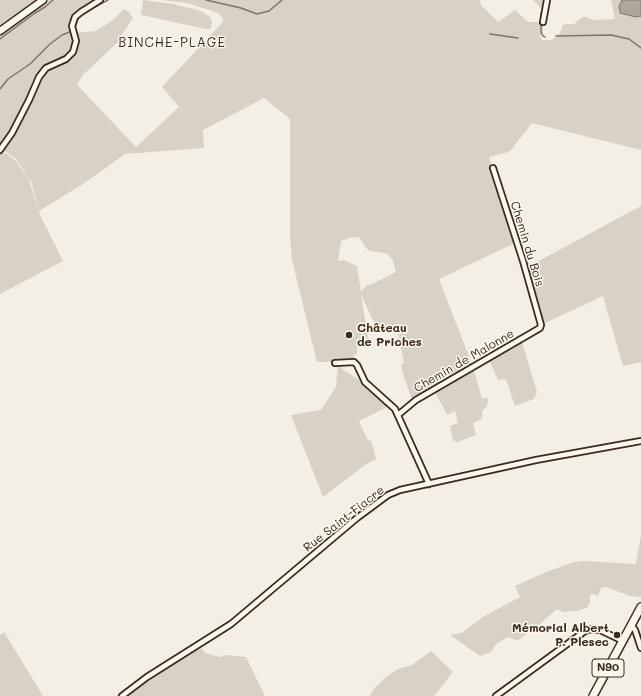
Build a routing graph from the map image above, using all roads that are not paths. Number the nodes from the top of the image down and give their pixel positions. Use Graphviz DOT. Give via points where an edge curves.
graph roads {
  1 [pos="43,0"];
  2 [pos="100,0"];
  3 [pos="547,0"];
  4 [pos="543,22"];
  5 [pos="0,31"];
  6 [pos="0,150"];
  7 [pos="493,168"];
  8 [pos="541,325"];
  9 [pos="335,363"];
  10 [pos="398,415"];
  11 [pos="641,441"];
  12 [pos="429,484"];
  13 [pos="641,607"];
  14 [pos="631,625"];
  15 [pos="623,641"];
  16 [pos="641,648"];
  17 [pos="122,696"];
  18 [pos="496,696"];
  19 [pos="593,696"];
  1 -- 5 [label="street"];
  2 -- 6 [label="street" via="77,15 72,23 76,41 73,52 66,59 46,68 39,76 12,133"];
  3 -- 4 [label="street"];
  7 -- 8 [label="street, Chemin du Bois"];
  8 -- 10 [label="street, Chemin de Malonne" via="534,332 416,400"];
  9 -- 10 [label="street" via="354,362 365,382"];
  10 -- 12 [label="street"];
  11 -- 12 [label="street, Rue Saint-Fiacre" via="536,460"];
  12 -- 17 [label="street, Rue Saint-Fiacre" via="388,495 231,624 147,677"];
  13 -- 14 [label="main road, N90"];
  14 -- 15 [label="main road, N90"];
  14 -- 16 [label="street"];
  15 -- 18 [label="street" via="600,630 585,631"];
  15 -- 19 [label="main road, N90"];
}
